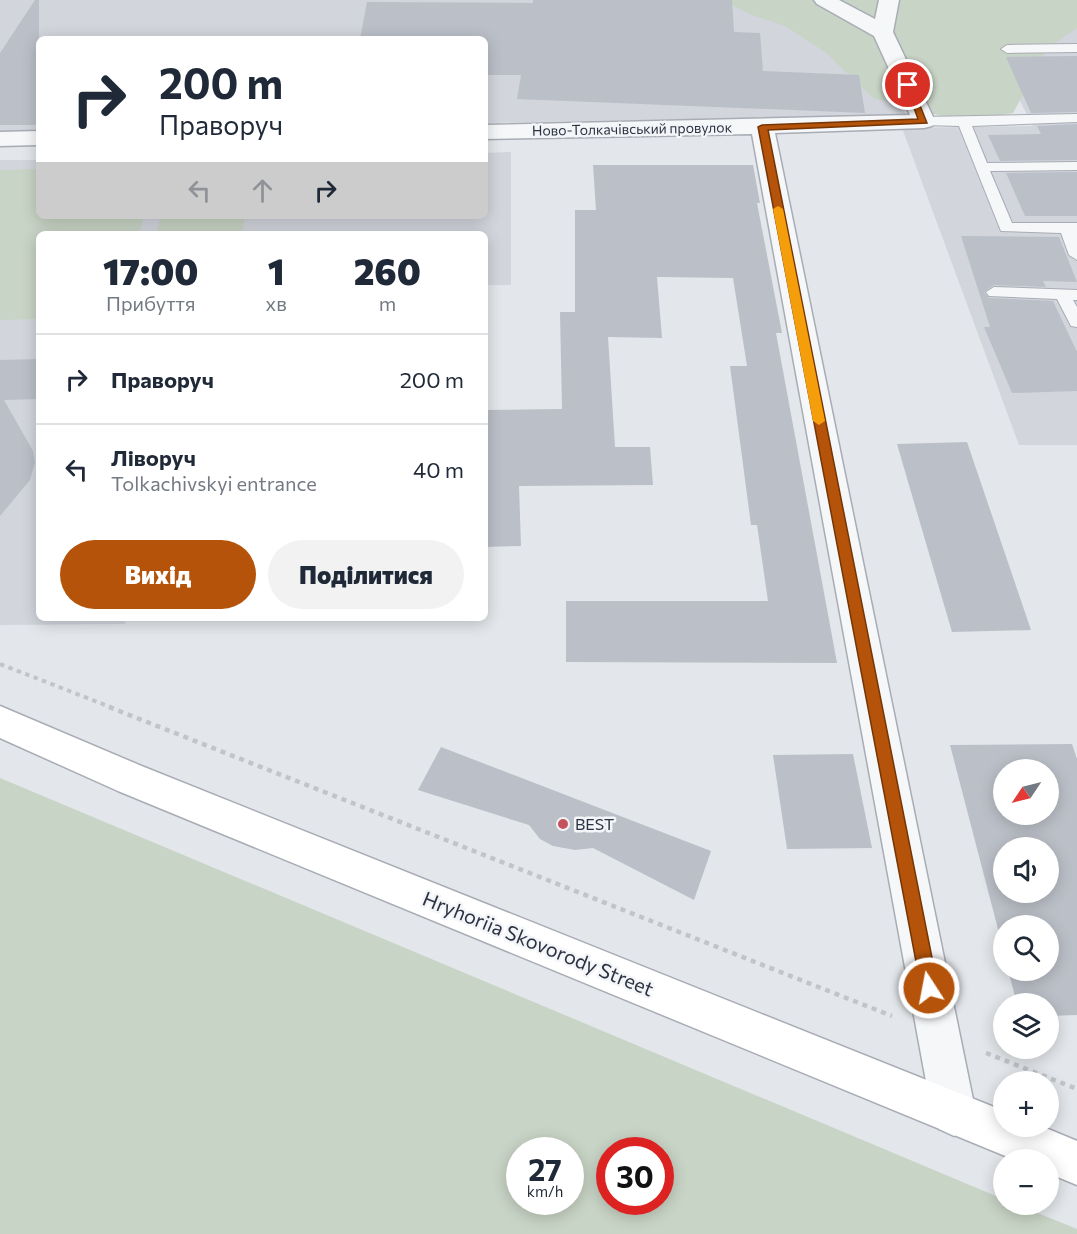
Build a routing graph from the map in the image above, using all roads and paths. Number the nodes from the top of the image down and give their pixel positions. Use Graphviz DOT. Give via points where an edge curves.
graph roads {
  1 [pos="824,0"];
  2 [pos="889,0"];
  3 [pos="884,32"];
  4 [pos="1077,48"];
  5 [pos="1007,49"];
  6 [pos="1077,118"];
  7 [pos="924,121"];
  8 [pos="964,122"];
  9 [pos="762,127"];
  10 [pos="488,132"];
  11 [pos="36,138"];
  12 [pos="0,139"];
  13 [pos="1077,166"];
  14 [pos="982,167"];
  15 [pos="1072,228"];
  16 [pos="1077,255"];
  17 [pos="994,292"];
  18 [pos="1070,295"];
  19 [pos="1077,322"];
  20 [pos="0,664"];
  21 [pos="0,722"];
  22 [pos="938,1035"];
  23 [pos="1077,1089"];
  24 [pos="954,1114"];
  25 [pos="1077,1163"];
  1 -- 3 [label="street"];
  2 -- 3 [label="street"];
  3 -- 7 [label="street"];
  4 -- 5 [label="lane"];
  6 -- 8 [label="lane"];
  7 -- 8 [label="lane"];
  7 -- 9 [label="street, Ново-Толкачівський провулок"];
  8 -- 14 [label="lane"];
  9 -- 10 [label="street, Ново-Толкачівський провулок"];
  9 -- 22 [label="street"];
  11 -- 12 [label="street"];
  13 -- 14 [label="lane"];
  14 -- 15 [label="lane" via="1006,228"];
  15 -- 16 [label="lane"];
  17 -- 18 [label="lane"];
  18 -- 19 [label="lane"];
  20 -- 22 [label="path"];
  21 -- 24 [label="street, Hryhoriia Skovorody Street"];
  22 -- 23 [label="path"];
  22 -- 24 [label="street"];
  24 -- 25 [label="street, Hryhoriia Skovorody Street"];
}
